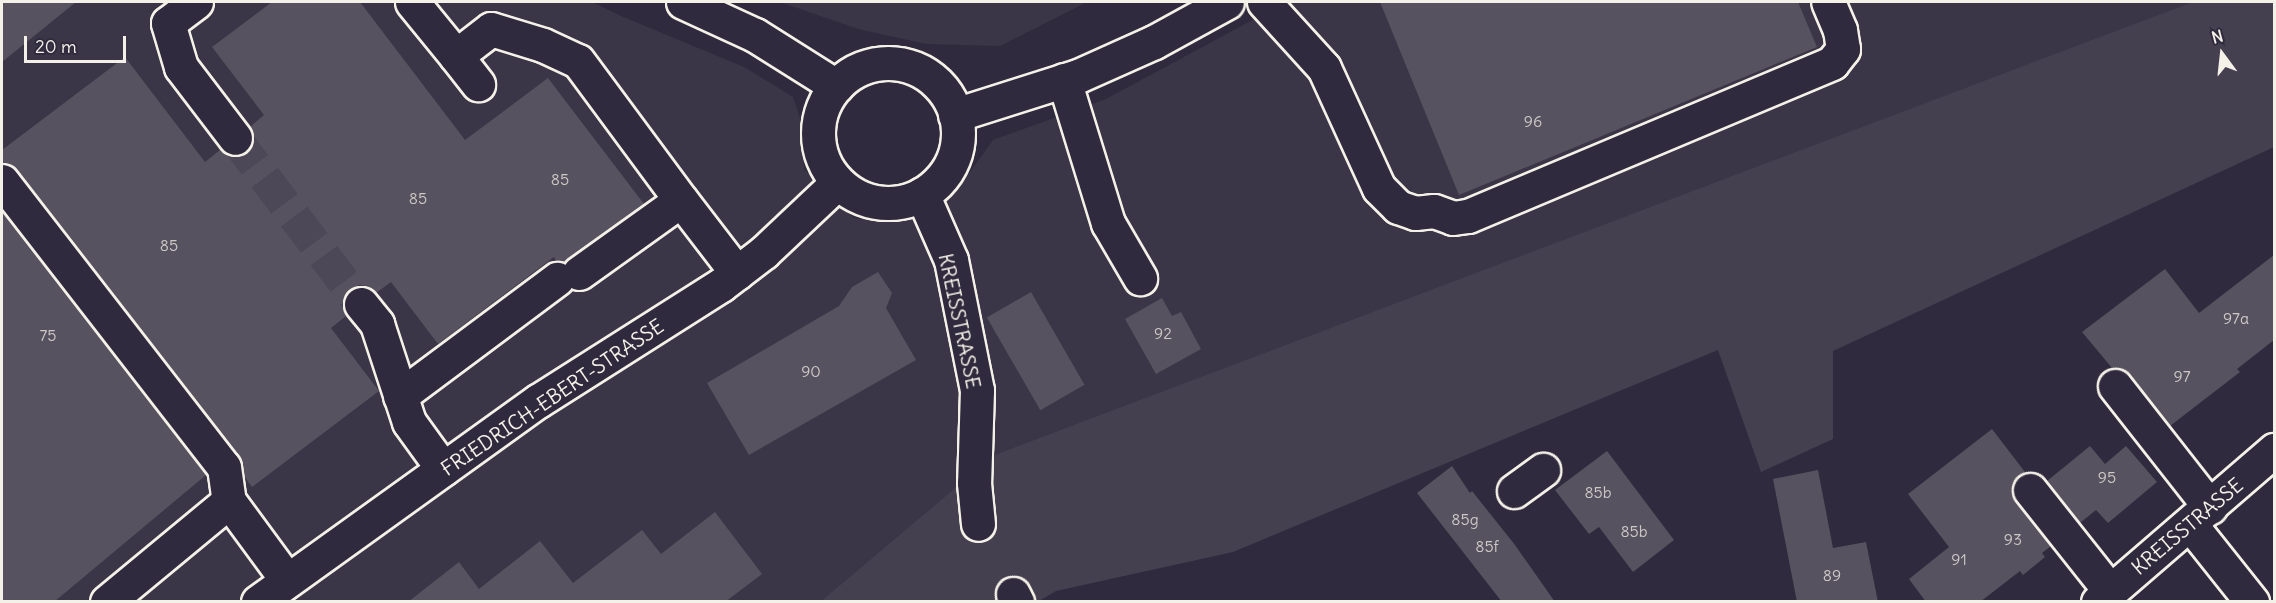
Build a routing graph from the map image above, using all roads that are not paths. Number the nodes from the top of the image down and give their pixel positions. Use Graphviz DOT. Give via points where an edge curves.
graph roads {
  1 [pos="412,2"];
  2 [pos="683,2"];
  3 [pos="1227,2"];
  4 [pos="1264,2"];
  5 [pos="1828,2"];
  6 [pos="190,3"];
  7 [pos="456,56"];
  8 [pos="1064,80"];
  9 [pos="478,84"];
  10 [pos="836,86"];
  11 [pos="955,115"];
  12 [pos="236,138"];
  13 [pos="2,180"];
  14 [pos="837,183"];
  15 [pos="922,194"];
  16 [pos="681,200"];
  17 [pos="737,273"];
  18 [pos="1140,278"];
  19 [pos="361,304"];
  20 [pos="2115,386"];
  21 [pos="400,396"];
  22 [pos="2274,450"];
  23 [pos="443,469"];
  24 [pos="1542,470"];
  25 [pos="2030,490"];
  26 [pos="1514,491"];
  27 [pos="229,501"];
  28 [pos="2200,516"];
  29 [pos="978,524"];
  30 [pos="287,580"];
  31 [pos="2104,596"];
  32 [pos="107,602"];
  33 [pos="258,602"];
  34 [pos="2252,602"];
  1 -- 7 [label="street"];
  2 -- 10 [label="street" via="756,35"];
  3 -- 8 [label="street" via="1154,42"];
  4 -- 5 [label="street" via="1324,68 1379,188 1398,207 1415,213 1434,211 1453,218 1468,216 1832,63 1843,49"];
  6 -- 12 [label="street" via="168,23 182,68"];
  7 -- 9 [label="street"];
  7 -- 16 [label="street" via="491,29 578,61"];
  8 -- 11 [label="street"];
  8 -- 18 [label="street" via="1108,222"];
  10 -- 11 [label="street" via="864,68 897,64 928,77 941,88"];
  10 -- 14 [label="street" via="826,100 817,130 823,158"];
  11 -- 15 [label="street" via="958,138 954,154 939,181"];
  13 -- 27 [label="street" via="224,467"];
  14 -- 15 [label="street" via="860,198 876,202 897,203"];
  14 -- 17 [label="street, FRIEDRICH-EBERT-STRASSE"];
  15 -- 29 [label="street, KREISSTRASSE" via="951,260 977,390 974,483"];
  16 -- 17 [label="street"];
  16 -- 21 [label="street"];
  17 -- 23 [label="street, FRIEDRICH-EBERT-STRASSE" via="538,401"];
  19 -- 21 [label="street" via="377,324"];
  20 -- 28 [label="street"];
  21 -- 23 [label="street" via="409,422"];
  22 -- 28 [label="street, KREISSTRASSE"];
  23 -- 30 [label="street, FRIEDRICH-EBERT-STRASSE"];
  24 -- 26 [label="street"];
  25 -- 31 [label="street"];
  27 -- 30 [label="street"];
  27 -- 32 [label="street"];
  28 -- 31 [label="street, KREISSTRASSE"];
  28 -- 34 [label="street"];
  30 -- 33 [label="street, FRIEDRICH-EBERT-STRASSE"];
}
